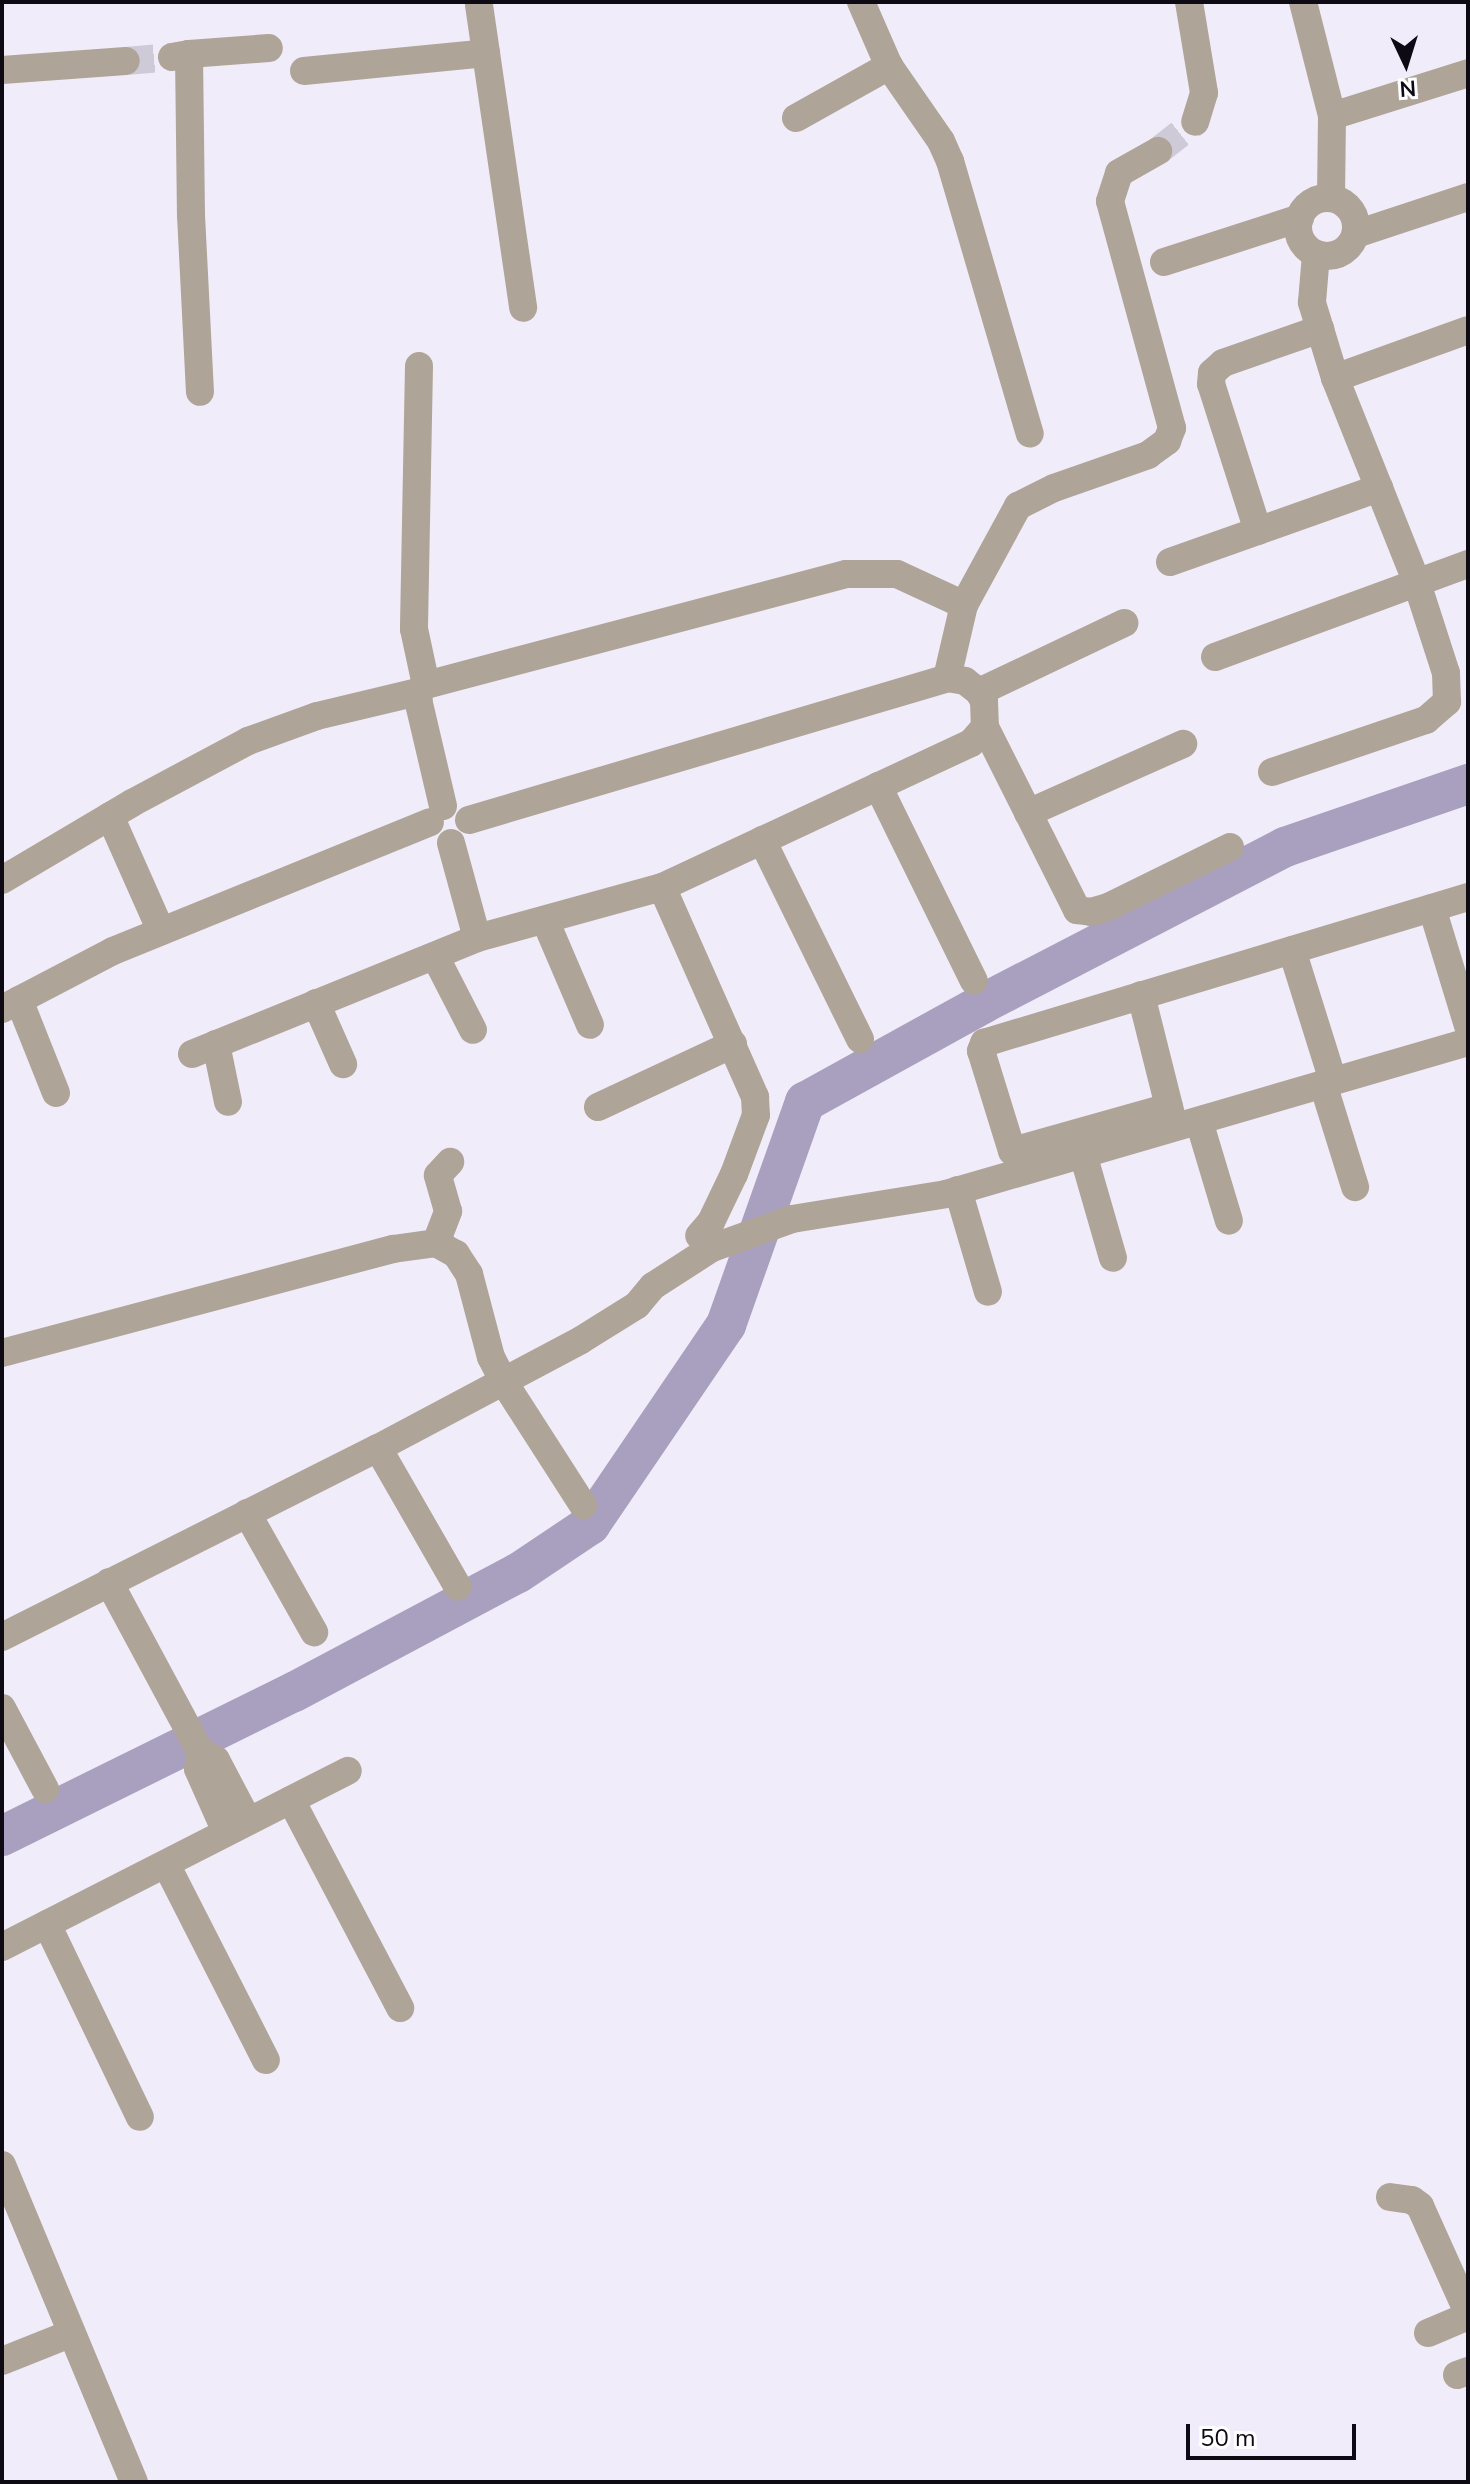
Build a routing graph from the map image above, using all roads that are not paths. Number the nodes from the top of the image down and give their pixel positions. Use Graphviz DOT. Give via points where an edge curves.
graph roads {
  1 [pos="861,2"];
  2 [pos="1189,2"];
  3 [pos="1303,2"];
  4 [pos="479,5"];
  5 [pos="269,48"];
  6 [pos="486,53"];
  7 [pos="126,61"];
  8 [pos="889,66"];
  9 [pos="2,70"];
  10 [pos="304,71"];
  11 [pos="1468,73"];
  12 [pos="1332,116"];
  13 [pos="796,118"];
  14 [pos="1195,122"];
  15 [pos="1158,151"];
  16 [pos="1468,197"];
  17 [pos="1331,198"];
  18 [pos="1300,218"];
  19 [pos="1356,234"];
  20 [pos="1316,254"];
  21 [pos="1164,262"];
  22 [pos="523,308"];
  23 [pos="1320,329"];
  24 [pos="1468,330"];
  25 [pos="419,366"];
  26 [pos="1335,378"];
  27 [pos="200,392"];
  28 [pos="1030,434"];
  29 [pos="1379,488"];
  30 [pos="1258,531"];
  31 [pos="1170,562"];
  32 [pos="1468,564"];
  33 [pos="1417,583"];
  34 [pos="964,605"];
  35 [pos="1124,623"];
  36 [pos="1215,657"];
  37 [pos="947,678"];
  38 [pos="422,689"];
  39 [pos="979,692"];
  40 [pos="1457,698"];
  41 [pos="985,727"];
  42 [pos="1183,744"];
  43 [pos="1272,772"];
  44 [pos="878,786"];
  45 [pos="1028,813"];
  46 [pos="436,814"];
  47 [pos="110,816"];
  48 [pos="469,820"];
  49 [pos="762,840"];
  50 [pos="451,843"];
  51 [pos="1230,847"];
  52 [pos="2,880"];
  53 [pos="662,887"];
  54 [pos="1468,897"];
  55 [pos="1432,908"];
  56 [pos="545,920"];
  57 [pos="161,931"];
  58 [pos="477,938"];
  59 [pos="1292,950"];
  60 [pos="435,956"];
  61 [pos="974,981"];
  62 [pos="1141,995"];
  63 [pos="316,1003"];
  64 [pos="11,1005"];
  65 [pos="590,1025"];
  66 [pos="1468,1026"];
  67 [pos="473,1030"];
  68 [pos="860,1039"];
  69 [pos="1468,1042"];
  70 [pos="733,1044"];
  71 [pos="343,1064"];
  72 [pos="1328,1083"];
  73 [pos="56,1093"];
  74 [pos="228,1102"];
  75 [pos="598,1107"];
  76 [pos="1181,1118"];
  77 [pos="1083,1154"];
  78 [pos="450,1162"];
  79 [pos="1355,1187"];
  80 [pos="958,1190"];
  81 [pos="1229,1221"];
  82 [pos="706,1242"];
  83 [pos="436,1243"];
  84 [pos="1113,1258"];
  85 [pos="988,1292"];
  86 [pos="2,1353"];
  87 [pos="502,1379"];
  88 [pos="378,1448"];
  89 [pos="583,1505"];
  90 [pos="247,1513"];
  91 [pos="109,1582"];
  92 [pos="458,1587"];
  93 [pos="314,1632"];
  94 [pos="2,1637"];
  95 [pos="2,1708"];
  96 [pos="348,1771"];
  97 [pos="45,1789"];
  98 [pos="291,1800"];
  99 [pos="237,1827"];
  100 [pos="166,1864"];
  101 [pos="47,1924"];
  102 [pos="2,1947"];
  103 [pos="400,2008"];
  104 [pos="266,2060"];
  105 [pos="140,2117"];
  106 [pos="2,2165"];
  107 [pos="1390,2197"];
  108 [pos="1468,2315"];
  109 [pos="72,2333"];
  110 [pos="1428,2333"];
  111 [pos="2,2361"];
  112 [pos="134,2482"];
  1 -- 8 [label="street"];
  2 -- 14 [label="street" via="1204,93"];
  3 -- 12 [label="street"];
  4 -- 6 [label="street"];
  5 -- 27 [label="street" via="180,56"];
  6 -- 10 [label="street"];
  6 -- 22 [label="street"];
  7 -- 9 [label="street"];
  8 -- 13 [label="street"];
  8 -- 28 [label="street" via="950,161"];
  11 -- 12 [label="street"];
  12 -- 17 [label="street"];
  15 -- 34 [label="street" via="1119,173 1110,201 1172,428 1167,441 1158,450 1018,506"];
  16 -- 19 [label="street"];
  17 -- 18 [label="street" via="1314,201"];
  17 -- 19 [label="street" via="1346,204 1356,218"];
  18 -- 20 [label="street" via="1303,244"];
  18 -- 21 [label="street"];
  19 -- 20 [label="street" via="1348,249 1333,256"];
  20 -- 23 [label="street" via="1312,302"];
  23 -- 26 [label="street"];
  23 -- 30 [label="street" via="1223,363 1212,373 1211,384"];
  24 -- 26 [label="street"];
  25 -- 38 [label="street" via="414,629"];
  26 -- 29 [label="street"];
  29 -- 30 [label="street"];
  29 -- 33 [label="street"];
  30 -- 31 [label="street"];
  32 -- 33 [label="street"];
  33 -- 36 [label="street"];
  33 -- 40 [label="street"];
  34 -- 37 [label="street"];
  34 -- 38 [label="street" via="897,574 846,574"];
  35 -- 39 [label="street"];
  37 -- 39 [label="street" via="965,681"];
  37 -- 48 [label="street"];
  38 -- 46 [label="street"];
  38 -- 47 [label="street" via="317,716 248,741"];
  39 -- 41 [label="street"];
  40 -- 43 [label="street" via="1426,720"];
  41 -- 44 [label="street" via="971,743"];
  41 -- 45 [label="street"];
  42 -- 45 [label="street"];
  44 -- 49 [label="street"];
  44 -- 61 [label="street"];
  45 -- 51 [label="street" via="1077,910 1108,907"];
  46 -- 48 [label="street" via="454,805"];
  46 -- 50 [label="street" via="432,833"];
  46 -- 57 [label="street"];
  47 -- 52 [label="street"];
  47 -- 57 [label="street"];
  48 -- 50 [label="street" via="461,840"];
  49 -- 53 [label="street"];
  49 -- 68 [label="street"];
  50 -- 58 [label="street"];
  53 -- 56 [label="street"];
  53 -- 70 [label="street"];
  54 -- 55 [label="street"];
  55 -- 59 [label="street"];
  55 -- 66 [label="street"];
  56 -- 58 [label="street"];
  56 -- 65 [label="street"];
  57 -- 64 [label="street"];
  58 -- 60 [label="street"];
  59 -- 62 [label="street"];
  59 -- 72 [label="street"];
  60 -- 63 [label="street"];
  60 -- 67 [label="street"];
  62 -- 76 [label="street"];
  62 -- 76 [label="street" via="984,1043 981,1051 1012,1151"];
  63 -- 71 [label="street"];
  63 -- 74 [label="street" via="204,1049"];
  64 -- 73 [label="street"];
  69 -- 72 [label="street"];
  70 -- 75 [label="street"];
  70 -- 82 [label="street" via="755,1097 756,1115"];
  72 -- 76 [label="street"];
  72 -- 79 [label="street"];
  76 -- 77 [label="street"];
  76 -- 81 [label="street"];
  77 -- 80 [label="street"];
  77 -- 84 [label="street"];
  78 -- 83 [label="street" via="438,1175 448,1211"];
  80 -- 82 [label="street" via="792,1219"];
  80 -- 85 [label="street"];
  82 -- 87 [label="street" via="637,1305"];
  83 -- 86 [label="street" via="393,1249"];
  83 -- 87 [label="street" via="456,1254 469,1274"];
  87 -- 88 [label="street"];
  87 -- 89 [label="street"];
  88 -- 90 [label="street"];
  88 -- 92 [label="street"];
  90 -- 91 [label="street"];
  90 -- 93 [label="street"];
  91 -- 94 [label="street"];
  91 -- 99 [label="street" via="199,1750 216,1760"];
  95 -- 97 [label="street"];
  96 -- 98 [label="street"];
  98 -- 99 [label="street"];
  98 -- 103 [label="street"];
  99 -- 100 [label="street"];
  100 -- 101 [label="street"];
  100 -- 104 [label="street"];
  101 -- 102 [label="street"];
  101 -- 105 [label="street"];
  106 -- 109 [label="street"];
  107 -- 108 [label="street" via="1420,2206"];
  108 -- 110 [label="street"];
  109 -- 111 [label="street"];
  109 -- 112 [label="street"];
}
